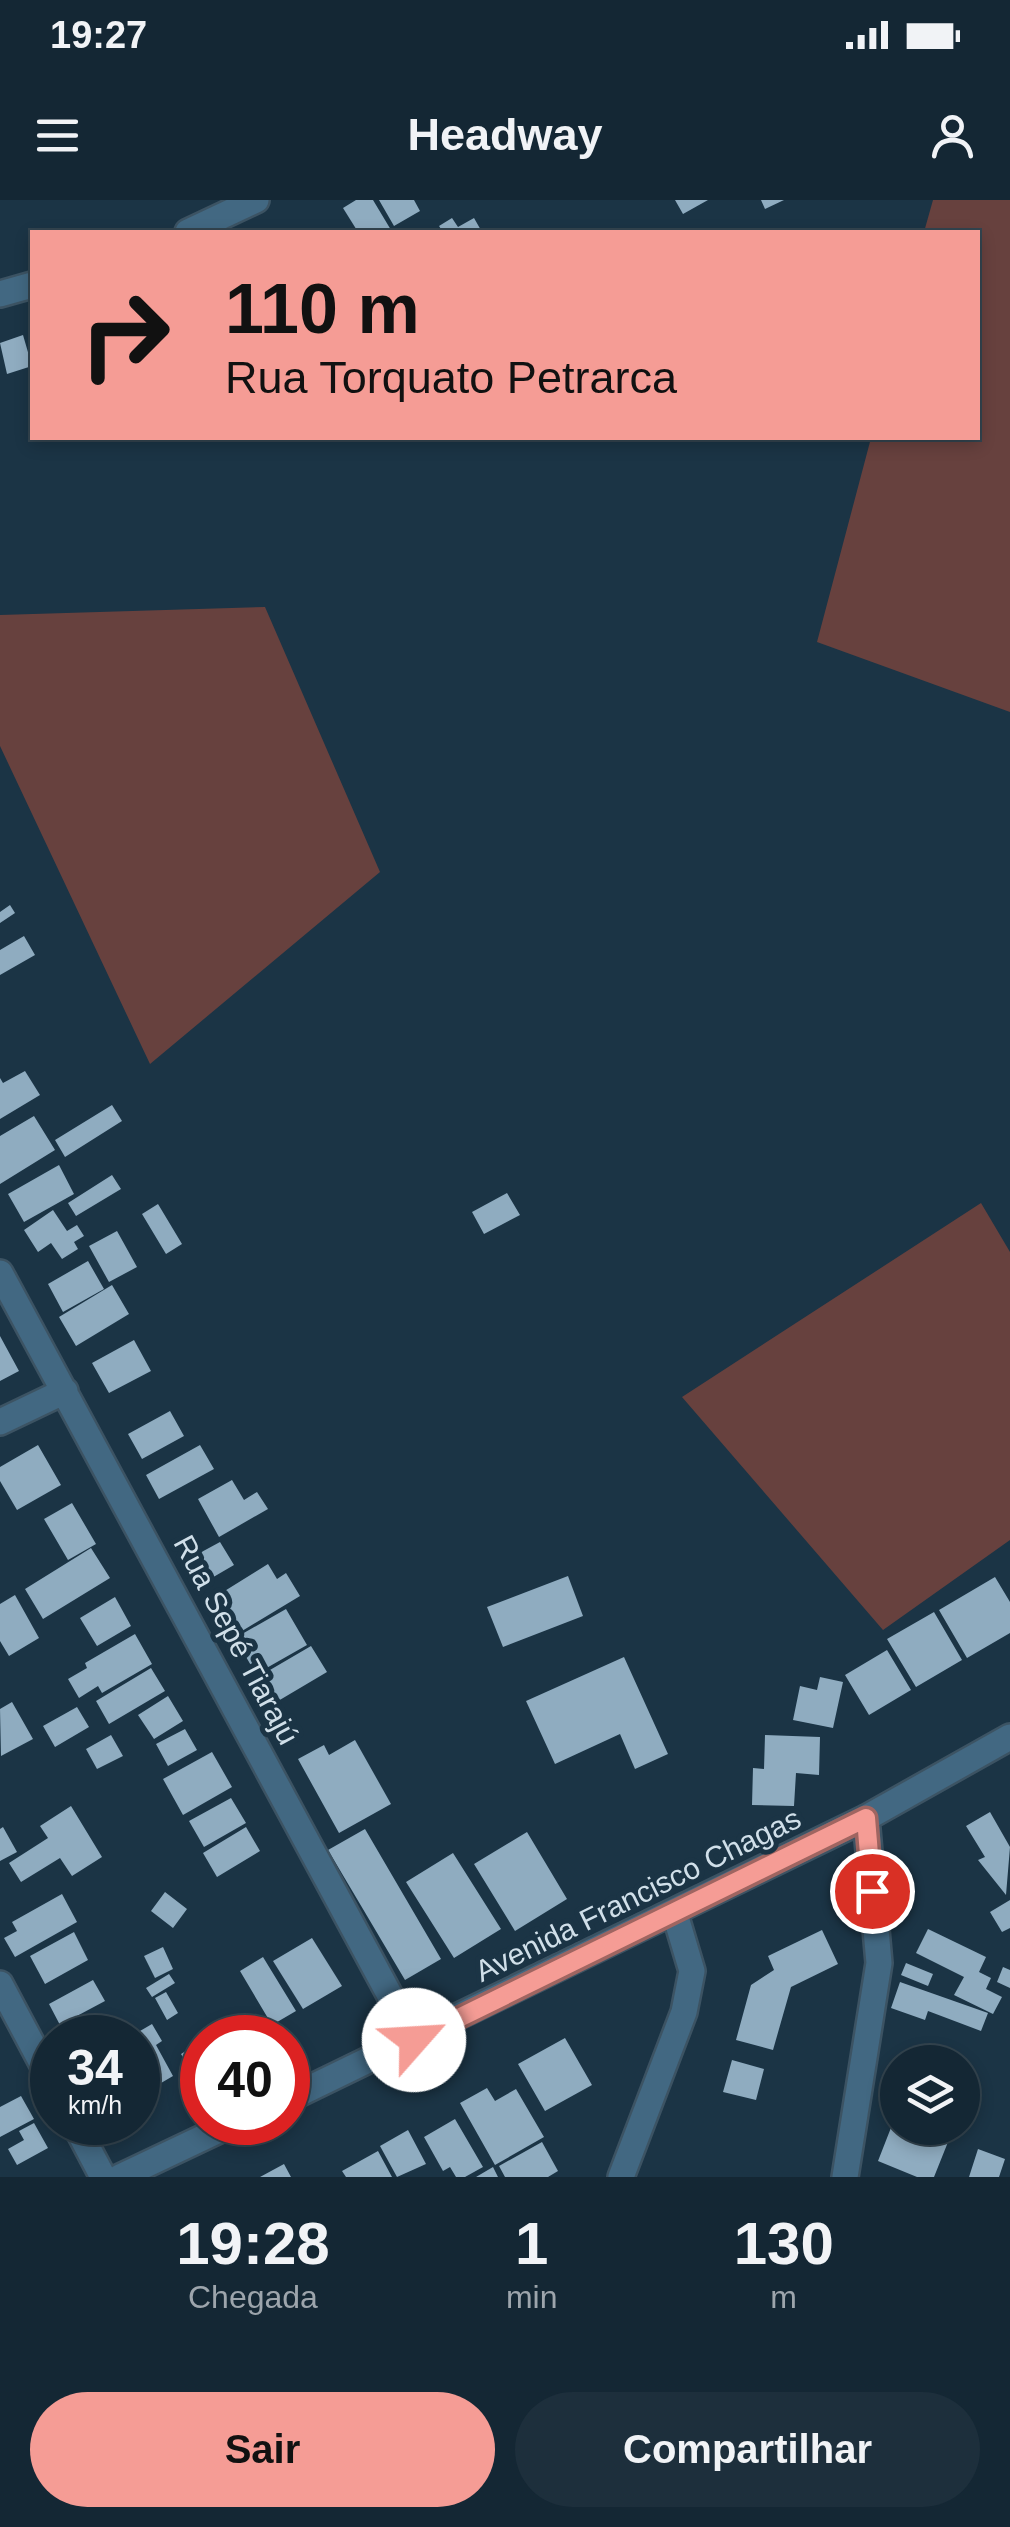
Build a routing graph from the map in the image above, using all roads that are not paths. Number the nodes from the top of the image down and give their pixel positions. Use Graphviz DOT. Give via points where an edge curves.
graph roads {
  1 [pos="256,200"];
  2 [pos="192,230"];
  3 [pos="30,286"];
  4 [pos="0,294"];
  5 [pos="0,1272"];
  6 [pos="65,1391"];
  7 [pos="0,1422"];
  8 [pos="1010,1737"];
  9 [pos="866,1818"];
  10 [pos="675,1914"];
  11 [pos="0,1984"];
  12 [pos="414,2040"];
  13 [pos="30,2041"];
  14 [pos="310,2088"];
  15 [pos="86,2145"];
  16 [pos="187,2145"];
  17 [pos="103,2177"];
  18 [pos="120,2177"];
  19 [pos="622,2177"];
  20 [pos="844,2177"];
  1 -- 2 [label="street"];
  3 -- 4 [label="street"];
  5 -- 6 [label="street, Rua Sepé Tiarajú"];
  6 -- 7 [label="street"];
  6 -- 12 [label="street, Rua Sepé Tiarajú"];
  8 -- 9 [label="street, Avenida Francisco Chagas"];
  9 -- 10 [label="street, Avenida Francisco Chagas"];
  9 -- 20 [label="street" via="878,1964"];
  10 -- 12 [label="street, Avenida Francisco Chagas"];
  10 -- 19 [label="street" via="692,1970 684,2012"];
  11 -- 13 [label="street"];
  12 -- 14 [label="street, Avenida Francisco Chagas"];
  15 -- 17 [label="street"];
  16 -- 18 [label="street"];
}
